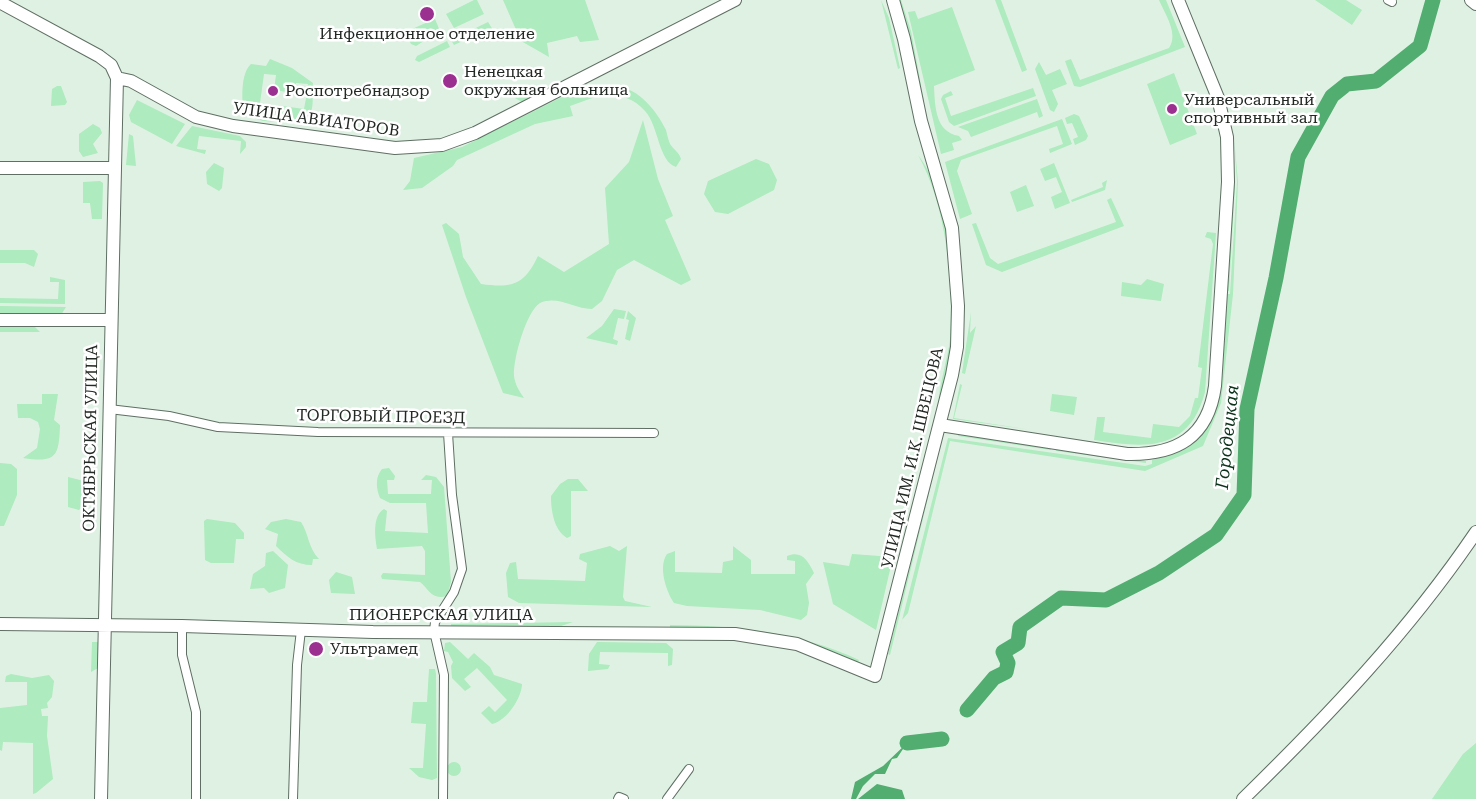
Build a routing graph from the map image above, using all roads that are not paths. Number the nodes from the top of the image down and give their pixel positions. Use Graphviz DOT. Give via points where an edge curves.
graph roads {
  1 [pos="735,0"];
  2 [pos="893,0"];
  3 [pos="1178,0"];
  4 [pos="1471,0"];
  5 [pos="1476,4"];
  6 [pos="2,5"];
  7 [pos="117,78"];
  8 [pos="0,168"];
  9 [pos="115,168"];
  10 [pos="0,320"];
  11 [pos="111,320"];
  12 [pos="109,410"];
  13 [pos="940,425"];
  14 [pos="654,433"];
  15 [pos="448,434"];
  16 [pos="1476,532"];
  17 [pos="0,624"];
  18 [pos="103,626"];
  19 [pos="182,626"];
  20 [pos="301,630"];
  21 [pos="434,631"];
  22 [pos="875,676"];
  23 [pos="689,769"];
  24 [pos="101,799"];
  25 [pos="196,799"];
  26 [pos="293,799"];
  27 [pos="443,799"];
  28 [pos="618,799"];
  29 [pos="624,799"];
  30 [pos="668,799"];
  31 [pos="1243,799"];
  1 -- 7 [label="street, УЛИЦА АВИАТОРОВ" via="475,133 442,145 372,146 211,121 179,110 131,81"];
  2 -- 13 [label="street, УЛИЦА ИМ. И.К. ШВЕЦОВА" via="921,121 945,197 955,255 957,347"];
  3 -- 13 [label="street" via="1218,98 1227,137 1227,206 1214,400 1203,423 1184,443 1152,455"];
  4 -- 5 [label="street"];
  6 -- 7 [label="street, УЛИЦА АВИАТОРОВ" via="99,56 111,65"];
  7 -- 9 [label="street, ОКТЯБРЬСКАЯ УЛИЦА"];
  8 -- 9 [label="street"];
  9 -- 11 [label="street, ОКТЯБРЬСКАЯ УЛИЦА"];
  10 -- 11 [label="street"];
  11 -- 12 [label="street, ОКТЯБРЬСКАЯ УЛИЦА"];
  12 -- 15 [label="street, ТОРГОВЫЙ ПРОЕЗД" via="169,416 219,427"];
  12 -- 18 [label="street, ОКТЯБРЬСКАЯ УЛИЦА"];
  13 -- 22 [label="street, УЛИЦА ИМ. И.К. ШВЕЦОВА"];
  14 -- 15 [label="street, ТОРГОВЫЙ ПРОЕЗД"];
  15 -- 21 [label="street" via="462,569"];
  16 -- 31 [label="street" via="1399,636 1320,724"];
  17 -- 18 [label="street, ПИОНЕРСКАЯ УЛИЦА"];
  18 -- 19 [label="street, ПИОНЕРСКАЯ УЛИЦА"];
  18 -- 24 [label="street, ОКТЯБРЬСКАЯ УЛИЦА"];
  19 -- 20 [label="street, ПИОНЕРСКАЯ УЛИЦА"];
  19 -- 25 [label="street" via="182,656 196,712"];
  20 -- 21 [label="street, ПИОНЕРСКАЯ УЛИЦА"];
  20 -- 26 [label="street"];
  21 -- 22 [label="street, ПИОНЕРСКАЯ УЛИЦА" via="735,634 816,650"];
  21 -- 27 [label="street" via="444,675"];
  23 -- 30 [label="street"];
  28 -- 29 [label="street"];
}
